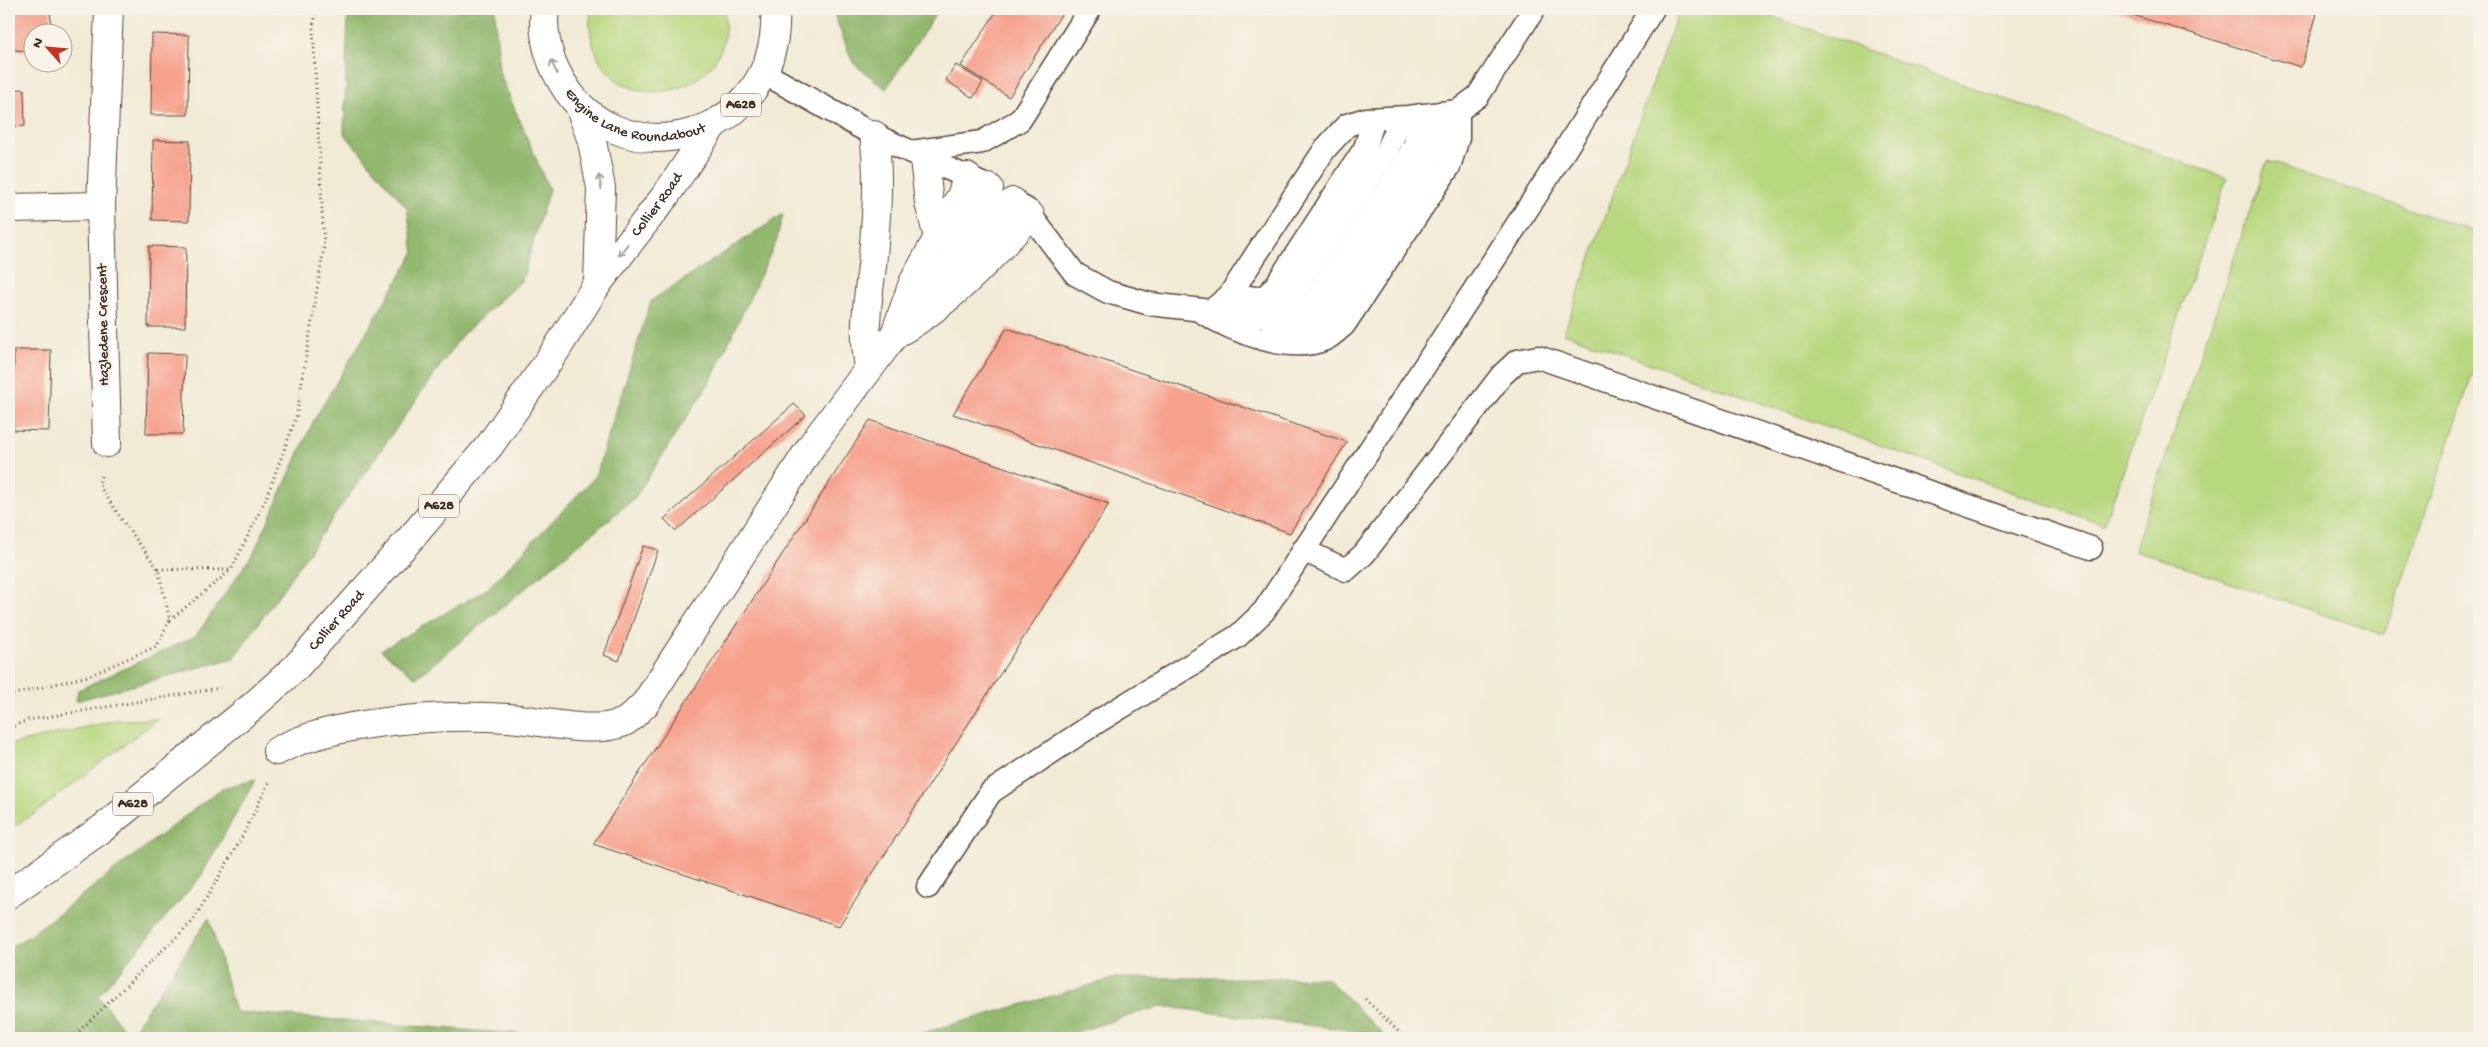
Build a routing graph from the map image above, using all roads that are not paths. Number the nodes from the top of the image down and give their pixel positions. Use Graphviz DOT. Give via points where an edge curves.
graph roads {
  1 [pos="109,9"];
  2 [pos="775,9"];
  3 [pos="1090,9"];
  4 [pos="1534,9"];
  5 [pos="1653,9"];
  6 [pos="545,10"];
  7 [pos="764,73"];
  8 [pos="579,106"];
  9 [pos="1440,113"];
  10 [pos="1398,118"];
  11 [pos="1374,119"];
  12 [pos="713,125"];
  13 [pos="874,135"];
  14 [pos="917,155"];
  15 [pos="978,182"];
  16 [pos="101,206"];
  17 [pos="9,208"];
  18 [pos="1022,209"];
  19 [pos="938,237"];
  20 [pos="598,283"];
  21 [pos="1219,302"];
  22 [pos="894,334"];
  23 [pos="869,366"];
  24 [pos="107,443"];
  25 [pos="2091,548"];
  26 [pos="1303,550"];
  27 [pos="277,751"];
  28 [pos="928,887"];
  29 [pos="9,894"];
  1 -- 16 [label="main road, Hazledene Crescent"];
  2 -- 7 [label="main road, Engine Lane Roundabout / A628" via="772,51"];
  3 -- 14 [label="lane" via="1020,120 982,142"];
  4 -- 9 [label="lane" via="1478,96"];
  5 -- 26 [label="lane" via="1545,182"];
  8 -- 6 [label="main road, Engine Lane Roundabout / A628, one-way" via="563,86 551,62 545,37"];
  7 -- 12 [label="main road, Engine Lane Roundabout / A628" via="743,104"];
  7 -- 13 [label="lane"];
  8 -- 12 [label="main road, Engine Lane Roundabout / A628" via="608,126 643,137 679,137"];
  20 -- 8 [label="main road, A628, one-way" via="601,188 592,141"];
  9 -- 10 [label="lane"];
  9 -- 21 [label="lane" via="1415,144 1312,303 1303,310 1269,318"];
  9 -- 21 [label="lane" via="1458,138 1449,167 1344,325 1327,338 1311,344 1259,338 1235,329"];
  10 -- 11 [label="lane"];
  10 -- 21 [label="lane" via="1385,155 1292,294 1276,305 1263,307"];
  11 -- 21 [label="lane" via="1347,125 1325,149"];
  11 -- 21 [label="lane" via="1365,148 1269,294 1260,299"];
  12 -- 20 [label="main road, Collier Road / A628, one-way" via="666,195"];
  13 -- 14 [label="lane"];
  13 -- 23 [label="main road" via="877,201 864,326"];
  14 -- 15 [label="lane"];
  14 -- 19 [label="main road"];
  15 -- 18 [label="lane"];
  15 -- 19 [label="main road" via="962,194"];
  15 -- 22 [label="main road"];
  16 -- 17 [label="main road"];
  16 -- 24 [label="main road, Hazledene Crescent"];
  18 -- 21 [label="lane" via="1075,274 1108,292 1150,304"];
  18 -- 22 [label="main road" via="927,293"];
  19 -- 22 [label="main road" via="913,283"];
  20 -- 29 [label="main road, Collier Road / A628" via="490,445 296,667 103,828"];
  22 -- 23 [label="main road"];
  23 -- 27 [label="main road" via="812,445 645,704 622,723 592,727 508,718 410,721 357,726 290,744"];
  25 -- 26 [label="lane" via="1538,356 1517,361 1502,375 1364,554 1346,570"];
  26 -- 28 [label="lane" via="1264,611 1238,636 1096,722 991,792"];
}
